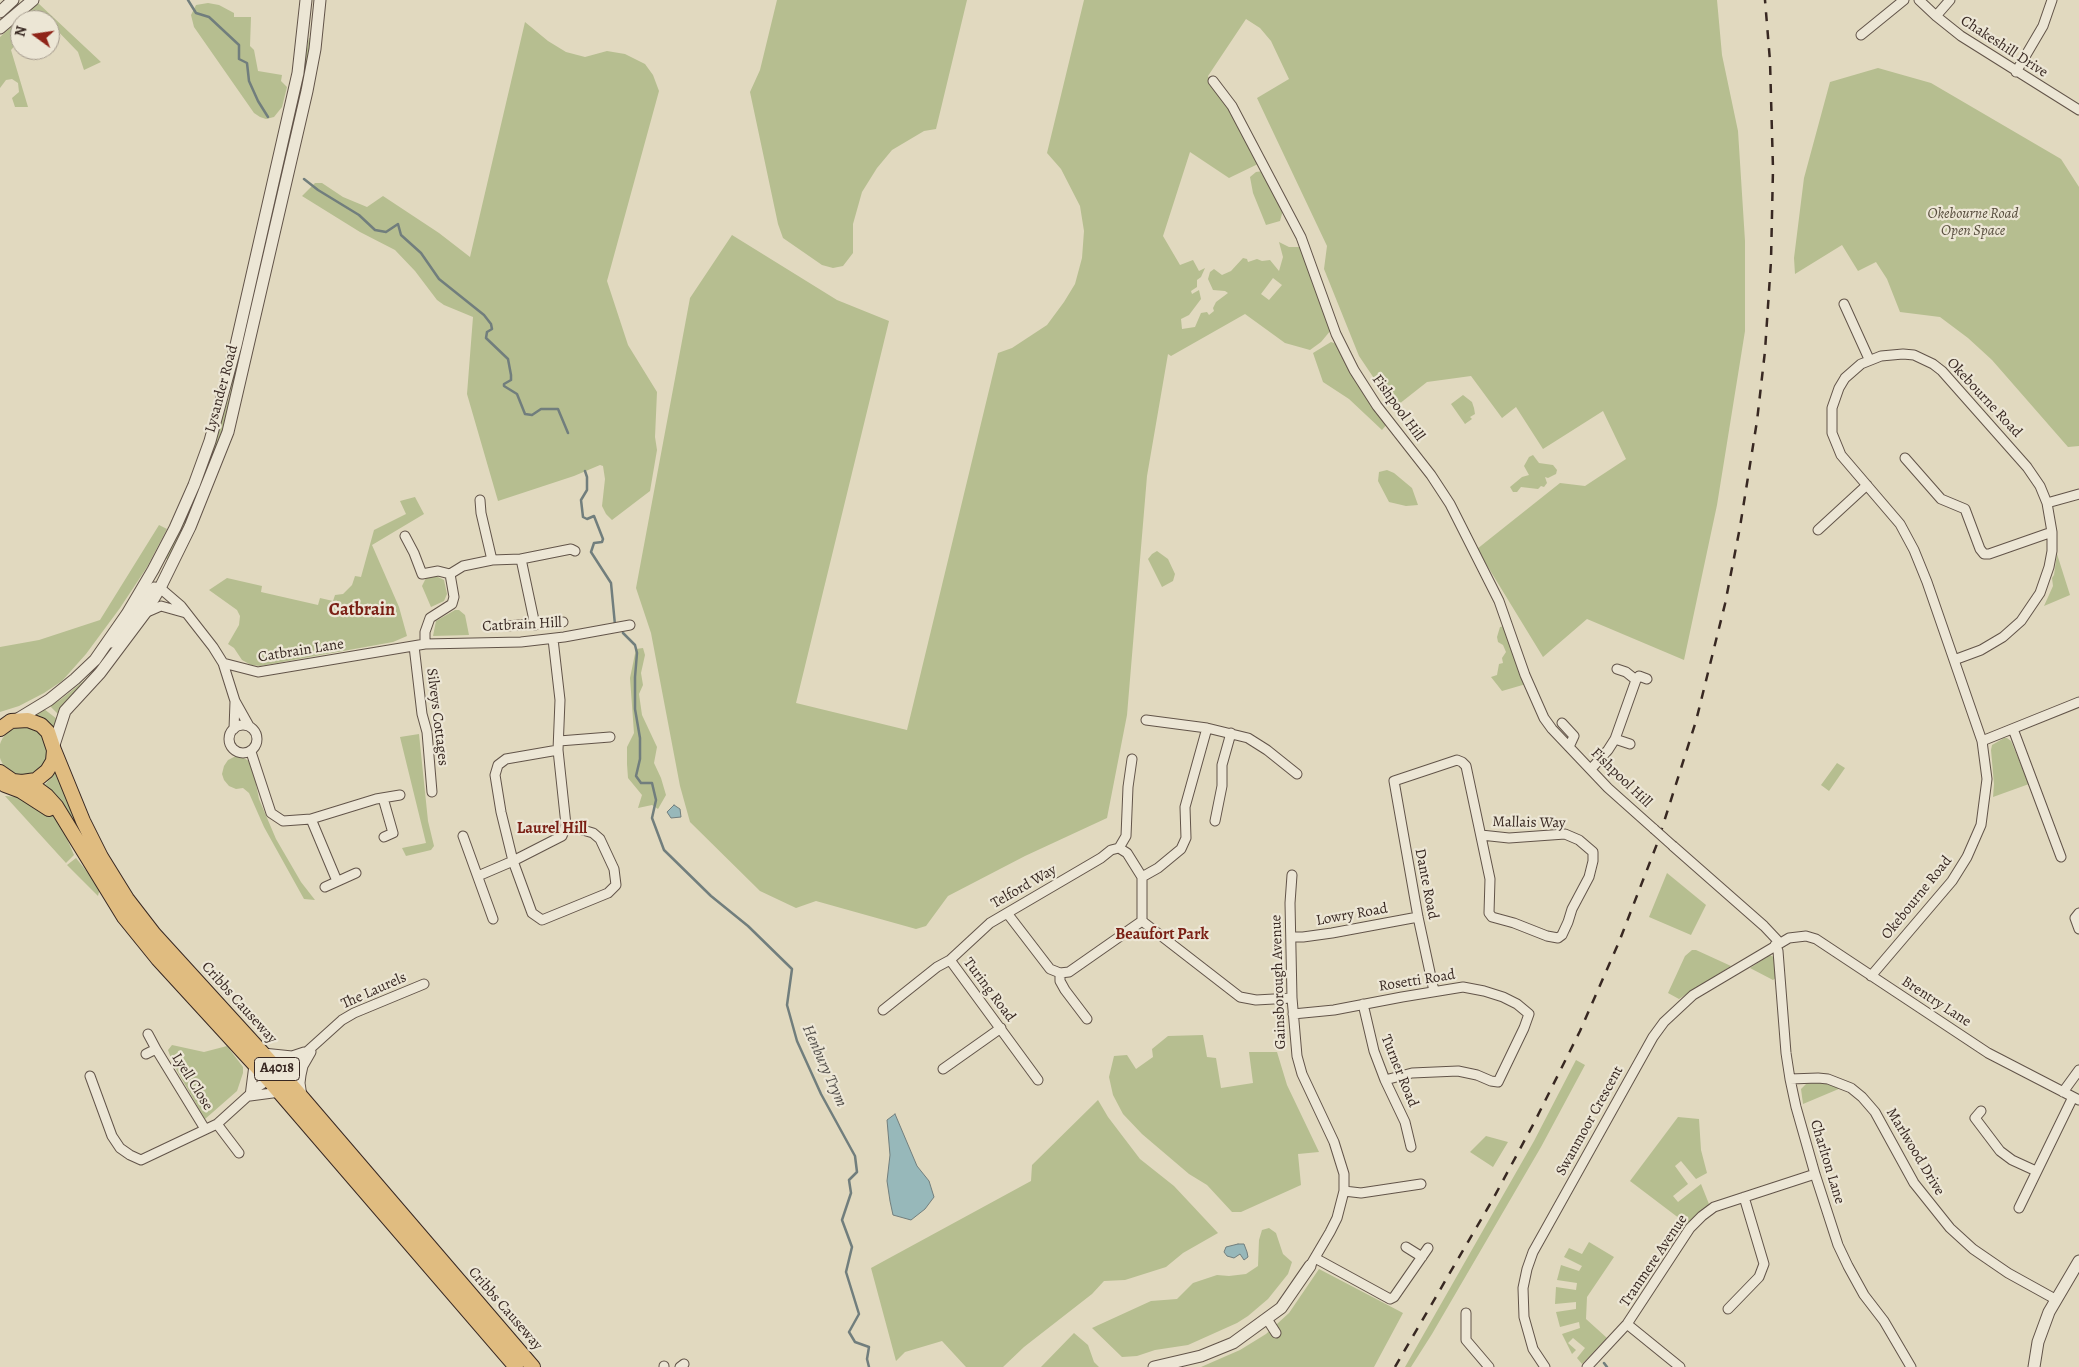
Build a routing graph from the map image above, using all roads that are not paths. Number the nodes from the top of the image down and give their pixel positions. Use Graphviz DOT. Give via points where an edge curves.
graph roads {
  1 [pos="13,0"];
  2 [pos="33,0"];
  3 [pos="306,0"];
  4 [pos="320,0"];
  5 [pos="1904,0"];
  6 [pos="1919,0"];
  7 [pos="1950,0"];
  8 [pos="2052,0"];
  9 [pos="0,12"];
  10 [pos="1936,16"];
  11 [pos="0,28"];
  12 [pos="1861,35"];
  13 [pos="2016,72"];
  14 [pos="1213,81"];
  15 [pos="2079,110"];
  16 [pos="1844,304"];
  17 [pos="1870,359"];
  18 [pos="1905,458"];
  19 [pos="1867,485"];
  20 [pos="2079,494"];
  21 [pos="480,500"];
  22 [pos="2047,503"];
  23 [pos="1818,530"];
  24 [pos="2052,532"];
  25 [pos="405,536"];
  26 [pos="575,551"];
  27 [pos="521,559"];
  28 [pos="492,560"];
  29 [pos="450,574"];
  30 [pos="160,588"];
  31 [pos="145,613"];
  32 [pos="188,614"];
  33 [pos="563,622"];
  34 [pos="535,625"];
  35 [pos="630,625"];
  36 [pos="506,626"];
  37 [pos="553,639"];
  38 [pos="425,644"];
  39 [pos="414,646"];
  40 [pos="95,660"];
  41 [pos="1954,660"];
  42 [pos="223,663"];
  43 [pos="1617,669"];
  44 [pos="1647,679"];
  45 [pos="1636,680"];
  46 [pos="235,701"];
  47 [pos="2079,702"];
  48 [pos="1146,720"];
  49 [pos="7,723"];
  50 [pos="1562,723"];
  51 [pos="249,726"];
  52 [pos="1207,728"];
  53 [pos="234,729"];
  54 [pos="2013,730"];
  55 [pos="1231,733"];
  56 [pos="610,737"];
  57 [pos="1615,739"];
  58 [pos="1982,741"];
  59 [pos="1630,744"];
  60 [pos="559,746"];
  61 [pos="54,747"];
  62 [pos="1569,747"];
  63 [pos="251,752"];
  64 [pos="1132,759"];
  65 [pos="1591,768"];
  66 [pos="0,772"];
  67 [pos="1297,774"];
  68 [pos="1394,781"];
  69 [pos="15,784"];
  70 [pos="432,792"];
  71 [pos="400,794"];
  72 [pos="383,798"];
  73 [pos="311,819"];
  74 [pos="1215,821"];
  75 [pos="566,825"];
  76 [pos="1481,835"];
  77 [pos="463,836"];
  78 [pos="384,837"];
  79 [pos="1119,848"];
  80 [pos="2061,857"];
  81 [pos="513,860"];
  82 [pos="356,873"];
  83 [pos="1292,875"];
  84 [pos="478,876"];
  85 [pos="1142,877"];
  86 [pos="337,881"];
  87 [pos="325,887"];
  88 [pos="1007,913"];
  89 [pos="2079,913"];
  90 [pos="1418,917"];
  91 [pos="493,919"];
  92 [pos="1142,921"];
  93 [pos="2079,929"];
  94 [pos="1291,937"];
  95 [pos="1778,944"];
  96 [pos="950,960"];
  97 [pos="1060,973"];
  98 [pos="1871,976"];
  99 [pos="424,984"];
  100 [pos="1434,991"];
  101 [pos="1292,998"];
  102 [pos="1363,1004"];
  103 [pos="883,1010"];
  104 [pos="1293,1014"];
  105 [pos="1087,1019"];
  106 [pos="1001,1028"];
  107 [pos="148,1034"];
  108 [pos="315,1045"];
  109 [pos="156,1049"];
  110 [pos="146,1054"];
  111 [pos="258,1059"];
  112 [pos="943,1069"];
  113 [pos="2079,1070"];
  114 [pos="90,1076"];
  115 [pos="274,1076"];
  116 [pos="1790,1079"];
  117 [pos="1038,1080"];
  118 [pos="1385,1080"];
  119 [pos="280,1092"];
  120 [pos="2063,1092"];
  121 [pos="250,1096"];
  122 [pos="2076,1098"];
  123 [pos="302,1099"];
  124 [pos="1981,1112"];
  125 [pos="217,1124"];
  126 [pos="205,1129"];
  127 [pos="1411,1147"];
  128 [pos="239,1153"];
  129 [pos="2036,1171"];
  130 [pos="1815,1174"];
  131 [pos="1421,1184"];
  132 [pos="1344,1192"];
  133 [pos="1744,1198"];
  134 [pos="2019,1208"];
  135 [pos="1406,1247"];
  136 [pos="1428,1248"];
  137 [pos="1422,1257"];
  138 [pos="2079,1261"];
  139 [pos="1312,1262"];
  140 [pos="2055,1299"];
  141 [pos="1728,1309"];
  142 [pos="1466,1312"];
  143 [pos="1267,1319"];
  144 [pos="1627,1324"];
  145 [pos="1276,1333"];
  146 [pos="516,1367"];
  147 [pos="533,1367"];
  148 [pos="1154,1367"];
  149 [pos="1489,1367"];
  150 [pos="1544,1367"];
  151 [pos="1587,1367"];
  152 [pos="1680,1367"];
  153 [pos="1911,1367"];
  154 [pos="2034,1367"];
  1 -- 9 [label="street"];
  2 -- 11 [label="street"];
  3 -- 40 [label="street, Lysander Road" via="294,92 236,346 210,441 172,535 127,614"];
  4 -- 30 [label="street, Lysander Road" via="307,91 236,403 210,480"];
  5 -- 12 [label="street"];
  6 -- 10 [label="street, Chakeshill Drive"];
  7 -- 10 [label="street"];
  8 -- 13 [label="street" via="2043,26"];
  10 -- 13 [label="street, Chakeshill Drive"];
  13 -- 15 [label="street, Chakeshill Drive"];
  14 -- 62 [label="street, Fishpool Hill" via="1232,106 1301,237 1336,334 1354,370 1450,504 1499,601 1541,712"];
  16 -- 17 [label="street"];
  17 -- 19 [label="street, Okebourne Road" via="1854,370 1839,388 1831,421 1841,455"];
  17 -- 22 [label="street, Okebourne Road" via="1892,354 1914,355 1942,371 2027,467"];
  18 -- 24 [label="street" via="1941,499 1965,510 1984,554"];
  19 -- 23 [label="street"];
  19 -- 41 [label="street, Okebourne Road" via="1900,524 1914,550"];
  20 -- 22 [label="street"];
  21 -- 28 [label="street" via="480,513"];
  22 -- 24 [label="street, Okebourne Road"];
  24 -- 41 [label="street, Okebourne Road" via="2049,567 2040,593 2029,611 2003,637"];
  25 -- 29 [label="street" via="422,574"];
  26 -- 27 [label="street" via="571,549"];
  27 -- 28 [label="street"];
  27 -- 34 [label="street"];
  28 -- 29 [label="street" via="463,566"];
  29 -- 38 [label="street" via="452,604 430,618"];
  30 -- 31 [label="street, Lysander Road"];
  30 -- 32 [label="street"];
  30 -- 40 [label="street" via="150,590 127,627"];
  31 -- 32 [label="street" via="161,606"];
  31 -- 61 [label="street, Lysander Road" via="100,673 65,710"];
  32 -- 42 [label="street"];
  33 -- 34 [label="street"];
  34 -- 36 [label="street"];
  35 -- 37 [label="street, Catbrain Hill"];
  37 -- 38 [label="street, Catbrain Hill"];
  37 -- 60 [label="street" via="560,700"];
  38 -- 39 [label="street, Catbrain Hill"];
  39 -- 42 [label="street, Catbrain Lane" via="258,672"];
  39 -- 70 [label="street, Silveys Cottages"];
  40 -- 49 [label="street, Lysander Road" via="55,695"];
  41 -- 58 [label="street, Okebourne Road"];
  42 -- 46 [label="street"];
  43 -- 45 [label="street"];
  44 -- 45 [label="street" via="1639,676"];
  45 -- 57 [label="street"];
  46 -- 51 [label="street"];
  46 -- 53 [label="street"];
  47 -- 54 [label="street"];
  48 -- 52 [label="street"];
  49 -- 61 [label="main road, A4018" via="28,720 41,725"];
  50 -- 62 [label="street, Fishpool Hill" via="1574,736"];
  51 -- 53 [label="street" via="241,725"];
  51 -- 63 [label="street" via="256,732 258,741"];
  52 -- 55 [label="street"];
  52 -- 85 [label="street" via="1185,807 1186,838 1181,849"];
  53 -- 63 [label="street" via="229,737 232,748 242,754"];
  54 -- 58 [label="street"];
  54 -- 80 [label="street"];
  55 -- 67 [label="street" via="1248,738"];
  55 -- 74 [label="street" via="1222,764 1222,786"];
  56 -- 60 [label="street"];
  57 -- 59 [label="street"];
  57 -- 65 [label="street"];
  58 -- 98 [label="street, Okebourne Road" via="1987,766 1986,792 1981,825 1974,843 1952,881"];
  60 -- 75 [label="street"];
  60 -- 81 [label="street" via="513,756 496,768 498,797"];
  61 -- 69 [label="main road" via="53,761 47,771 36,780"];
  61 -- 111 [label="main road, Cribbs Causeway / A4018" via="83,821 101,858 127,899"];
  62 -- 65 [label="street, Fishpool Hill"];
  63 -- 73 [label="street" via="271,814 283,821"];
  64 -- 79 [label="street" via="1126,836"];
  65 -- 95 [label="street, Fishpool Hill, bridge" via="1622,801 1764,926"];
  66 -- 69 [label="main road, A4018"];
  68 -- 76 [label="street, Mallais Way" via="1457,760 1462,762 1466,766"];
  68 -- 90 [label="street, Dante Road"];
  69 -- 111 [label="main road, Cribbs Causeway / A4018" via="65,823 124,917 158,959"];
  71 -- 72 [label="street"];
  72 -- 73 [label="street"];
  72 -- 78 [label="street" via="393,833"];
  73 -- 86 [label="street"];
  75 -- 81 [label="street" via="562,836"];
  75 -- 81 [label="street" via="593,833 600,839 614,869 616,885 608,893 542,920 532,913"];
  76 -- 76 [label="street, Mallais Way" via="1508,838 1565,834 1579,840 1593,852 1589,877 1562,935 1553,938 1492,917 1489,913 1490,879"];
  77 -- 84 [label="street"];
  79 -- 85 [label="street" via="1126,852"];
  79 -- 88 [label="street, Telford Way"];
  81 -- 84 [label="street"];
  82 -- 86 [label="street"];
  83 -- 94 [label="street, Gainsborough Avenue"];
  84 -- 91 [label="street"];
  85 -- 92 [label="street"];
  86 -- 87 [label="street"];
  88 -- 96 [label="street, Telford Way" via="990,923"];
  88 -- 97 [label="street" via="1050,968"];
  89 -- 93 [label="street" via="2075,918"];
  90 -- 94 [label="street, Lowry Road" via="1332,934"];
  90 -- 100 [label="street, Dante Road"];
  92 -- 97 [label="street" via="1068,972"];
  92 -- 101 [label="street" via="1240,997 1256,1000"];
  94 -- 101 [label="street, Gainsborough Avenue"];
  95 -- 98 [label="street, Brentry Lane" via="1797,936 1816,939"];
  95 -- 116 [label="street, Charlton Lane"];
  95 -- 150 [label="street, Swanmoor Crescent" via="1694,995 1664,1022 1542,1235 1527,1269 1523,1304 1528,1332"];
  96 -- 103 [label="street, Turing Road"];
  96 -- 106 [label="street, Turing Road"];
  97 -- 105 [label="street" via="1065,990"];
  98 -- 120 [label="street, Brentry Lane" via="1988,1053"];
  99 -- 108 [label="street, The Laurels" via="354,1013"];
  100 -- 102 [label="street, Rosetti Road"];
  100 -- 118 [label="street, Rosetti Road" via="1463,987 1484,991 1517,1004 1529,1014 1498,1082 1458,1071 1412,1074"];
  101 -- 104 [label="street, Gainsborough Avenue"];
  102 -- 104 [label="street, Rosetti Road"];
  102 -- 118 [label="street, Turner Road" via="1374,1051"];
  104 -- 132 [label="street, Gainsborough Avenue" via="1298,1063 1334,1142 1344,1174"];
  106 -- 112 [label="street"];
  106 -- 117 [label="street, Turing Road"];
  107 -- 109 [label="street, Lyell Close"];
  108 -- 111 [label="street, The Laurels" via="292,1056"];
  108 -- 115 [label="street, The Laurels"];
  108 -- 123 [label="street, The Laurels" via="300,1075"];
  109 -- 110 [label="street, Lyell Close"];
  109 -- 126 [label="street, Lyell Close"];
  111 -- 115 [label="main road, Cribbs Causeway / A4018"];
  111 -- 121 [label="street"];
  113 -- 120 [label="street"];
  114 -- 126 [label="street, The Laurels" via="112,1136 130,1155 141,1160"];
  115 -- 119 [label="main road, Cribbs Causeway / A4018"];
  115 -- 121 [label="street, The Laurels"];
  115 -- 123 [label="main road, Cribbs Causeway / A4018"];
  116 -- 130 [label="street, Charlton Lane"];
  116 -- 140 [label="street, Marlwood Drive" via="1828,1079 1851,1088 1862,1097 1875,1112 1914,1183 1950,1228 2008,1273"];
  118 -- 127 [label="street, Turner Road" via="1405,1122"];
  119 -- 121 [label="street"];
  119 -- 146 [label="main road, Cribbs Causeway / A4018"];
  120 -- 122 [label="street, Brentry Lane"];
  121 -- 125 [label="street, The Laurels"];
  122 -- 129 [label="street"];
  123 -- 147 [label="main road, Cribbs Causeway / A4018"];
  124 -- 129 [label="street" via="1974,1118 2000,1151"];
  125 -- 126 [label="street, The Laurels"];
  125 -- 128 [label="street"];
  129 -- 134 [label="street"];
  130 -- 133 [label="street, Tranmere Avenue"];
  130 -- 153 [label="street, Charlton Lane" via="1848,1266"];
  131 -- 132 [label="street" via="1361,1193"];
  132 -- 139 [label="street, Gainsborough Avenue" via="1330,1232"];
  133 -- 141 [label="street" via="1764,1264 1758,1277"];
  133 -- 144 [label="street, Tranmere Avenue" via="1714,1207 1696,1222"];
  135 -- 137 [label="street"];
  136 -- 137 [label="street"];
  137 -- 139 [label="street" via="1390,1299"];
  138 -- 140 [label="street"];
  139 -- 143 [label="street, Gainsborough Avenue" via="1281,1308"];
  140 -- 154 [label="street" via="2043,1327"];
  142 -- 149 [label="street" via="1466,1340"];
  143 -- 145 [label="street"];
  143 -- 148 [label="street, Gainsborough Avenue" via="1214,1352"];
  144 -- 151 [label="street, Tranmere Avenue"];
  144 -- 152 [label="street"];
}
